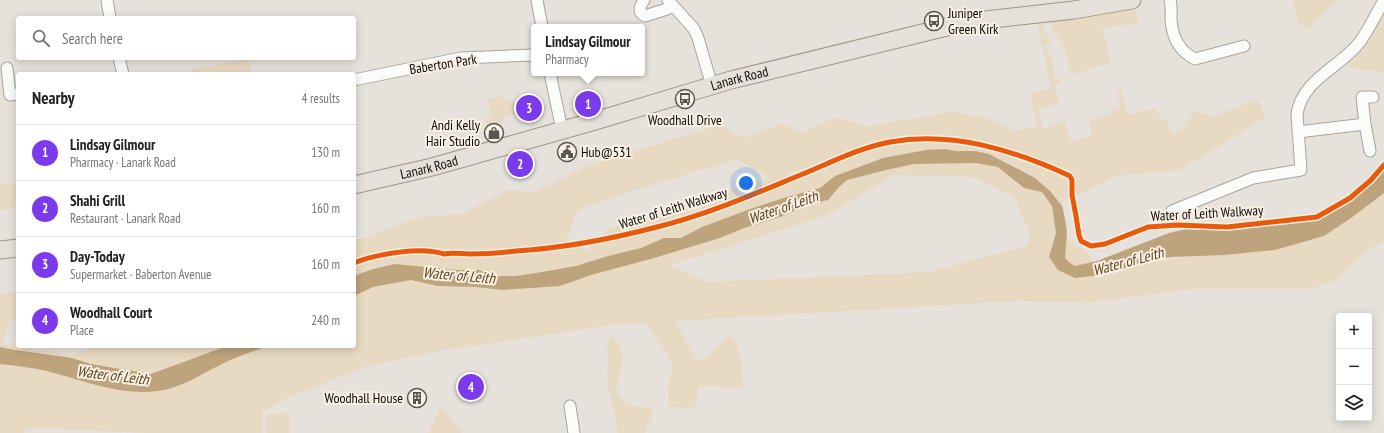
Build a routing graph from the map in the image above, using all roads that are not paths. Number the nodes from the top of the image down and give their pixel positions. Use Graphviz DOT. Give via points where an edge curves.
graph roads {
  1 [pos="107,0"];
  2 [pos="537,0"];
  3 [pos="644,0"];
  4 [pos="1132,0"];
  5 [pos="1170,0"];
  6 [pos="1384,0"];
  7 [pos="670,3"];
  8 [pos="110,16"];
  9 [pos="541,24"];
  10 [pos="1211,43"];
  11 [pos="1244,46"];
  12 [pos="1214,54"];
  13 [pos="531,55"];
  14 [pos="120,60"];
  15 [pos="6,68"];
  16 [pos="122,72"];
  17 [pos="551,76"];
  18 [pos="356,80"];
  19 [pos="712,86"];
  20 [pos="16,94"];
  21 [pos="1373,96"];
  22 [pos="1365,124"];
  23 [pos="562,130"];
  24 [pos="1298,132"];
  25 [pos="1370,151"];
  26 [pos="356,184"];
  27 [pos="1172,210"];
  28 [pos="16,248"];
  29 [pos="0,250"];
  30 [pos="570,406"];
  31 [pos="574,433"];
  1 -- 8 [label="street"];
  2 -- 9 [label="street"];
  3 -- 7 [label="street" via="640,10 645,16 667,10"];
  4 -- 19 [label="main road, Lanark Road" via="1074,10 967,22"];
  5 -- 12 [label="street" via="1172,26 1179,47 1195,59"];
  6 -- 24 [label="street" via="1359,43 1317,80 1302,98 1298,105"];
  7 -- 19 [label="street" via="694,29"];
  10 -- 12 [label="street"];
  11 -- 12 [label="street"];
  13 -- 18 [label="street, Baberton Park" via="461,58"];
  14 -- 16 [label="street"];
  15 -- 20 [label="street" via="10,95"];
  17 -- 23 [label="street"];
  19 -- 23 [label="main road, Lanark Road"];
  21 -- 22 [label="street" via="1362,97"];
  22 -- 24 [label="street"];
  22 -- 25 [label="street"];
  23 -- 26 [label="main road, Lanark Road" via="432,168"];
  24 -- 27 [label="street" via="1302,170 1253,178"];
  28 -- 29 [label="main road"];
  30 -- 31 [label="street"];
}
